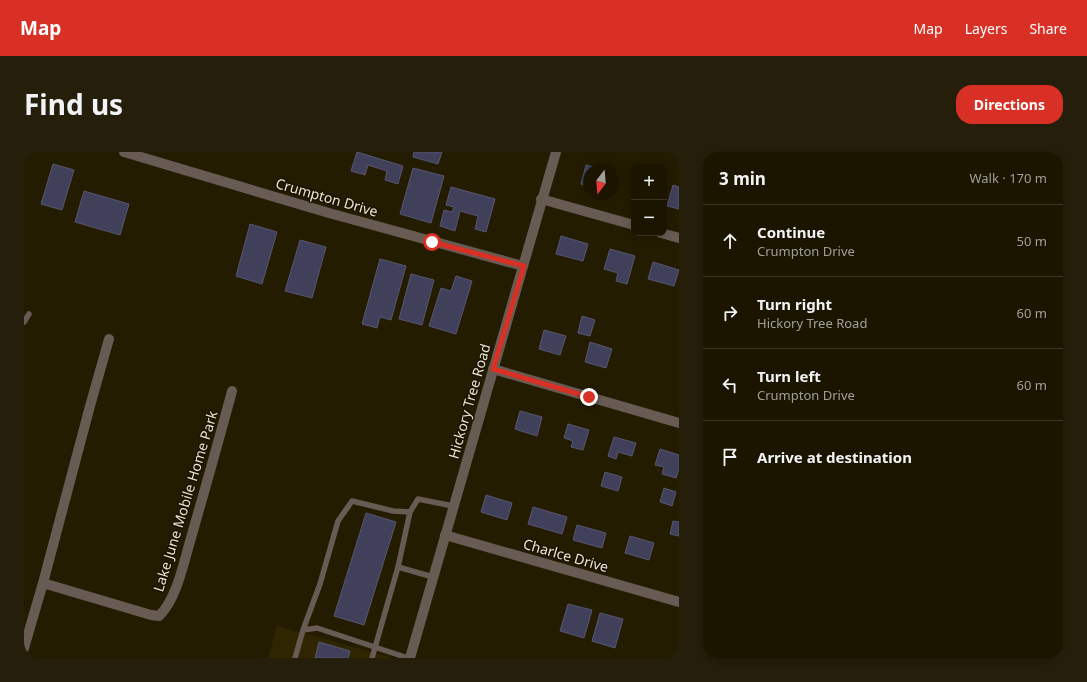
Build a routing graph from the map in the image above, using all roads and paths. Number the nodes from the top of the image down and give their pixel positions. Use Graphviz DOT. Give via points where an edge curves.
graph roads {
  1 [pos="124,152"];
  2 [pos="556,152"];
  3 [pos="541,199"];
  4 [pos="631,224"];
  5 [pos="667,235"];
  6 [pos="679,238"];
  7 [pos="524,266"];
  8 [pos="28,314"];
  9 [pos="24,322"];
  10 [pos="109,339"];
  11 [pos="493,369"];
  12 [pos="232,391"];
  13 [pos="679,423"];
  14 [pos="453,506"];
  15 [pos="410,512"];
  16 [pos="445,535"];
  17 [pos="398,567"];
  18 [pos="433,577"];
  19 [pos="43,583"];
  20 [pos="679,602"];
  21 [pos="303,630"];
  22 [pos="375,647"];
  23 [pos="24,648"];
  24 [pos="295,658"];
  25 [pos="372,658"];
  26 [pos="409,658"];
  1 -- 7 [label="street, Crumpton Drive" via="336,215"];
  2 -- 3 [label="street, Hickory Tree Road"];
  3 -- 4 [label="street"];
  3 -- 7 [label="street, Hickory Tree Road"];
  5 -- 6 [label="street"];
  7 -- 11 [label="street, Hickory Tree Road"];
  8 -- 9 [label="lane"];
  10 -- 19 [label="street"];
  11 -- 13 [label="street"];
  11 -- 14 [label="street, Hickory Tree Road"];
  12 -- 19 [label="street, Lake June Mobile Home Park" via="181,569 164,611 159,616 151,615"];
  14 -- 15 [label="lane" via="418,499"];
  14 -- 16 [label="street, Hickory Tree Road"];
  15 -- 17 [label="lane"];
  15 -- 21 [label="lane" via="393,511 352,501 338,521 320,584"];
  16 -- 18 [label="street, Hickory Tree Road"];
  16 -- 20 [label="street, Charlce Drive"];
  17 -- 18 [label="lane"];
  17 -- 22 [label="lane"];
  18 -- 26 [label="street, Hickory Tree Road"];
  19 -- 23 [label="street"];
  21 -- 22 [label="lane" via="317,628"];
  21 -- 24 [label="lane"];
  22 -- 25 [label="lane"];
  22 -- 26 [label="lane"];
}
